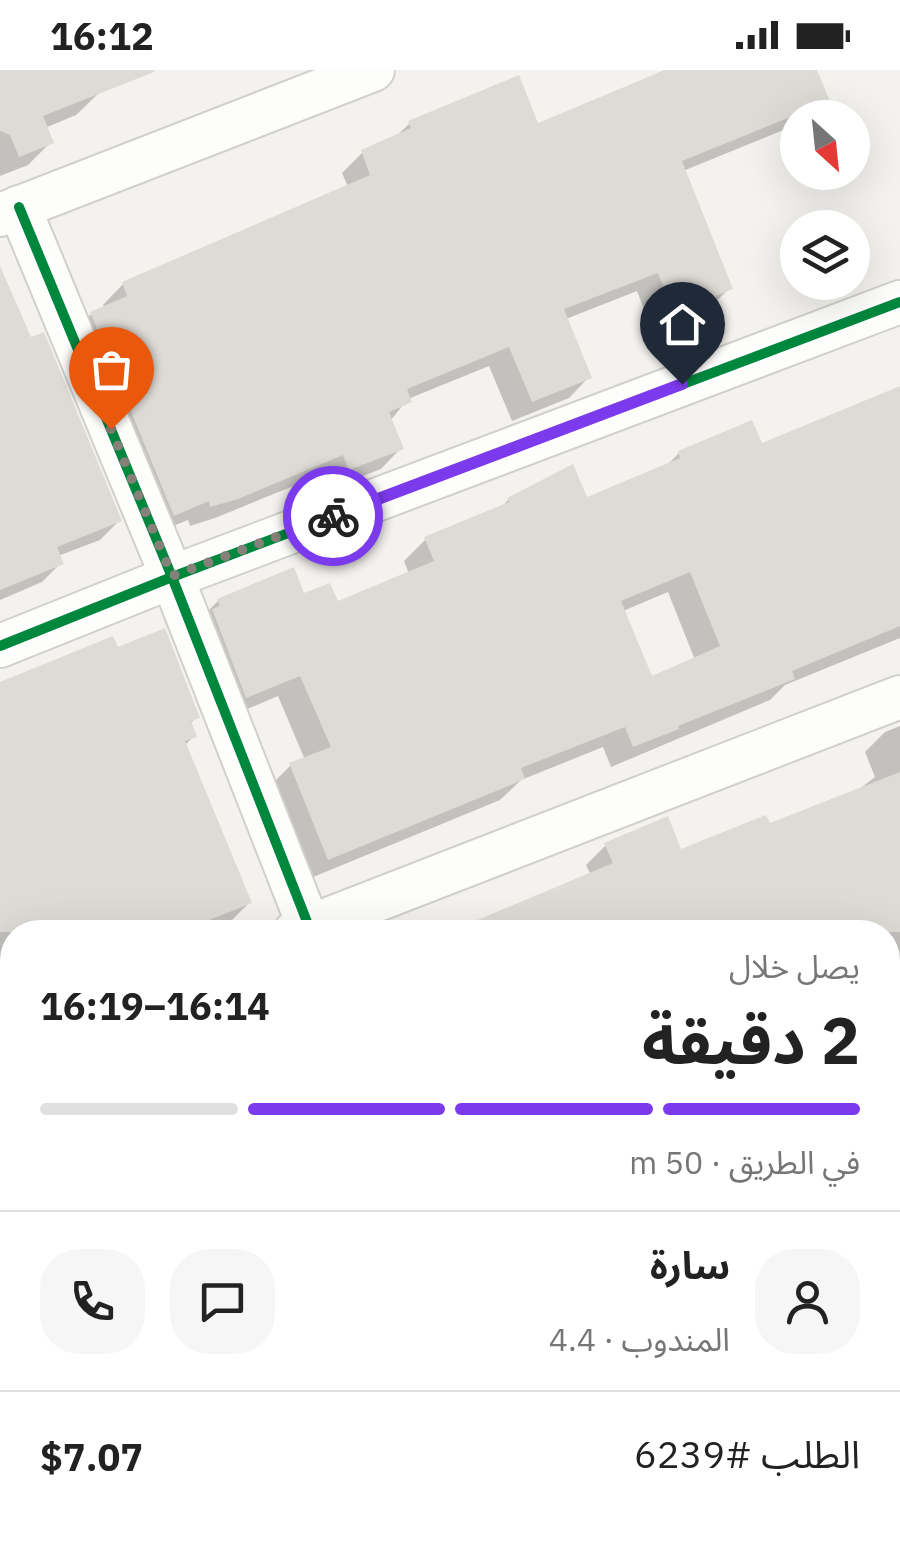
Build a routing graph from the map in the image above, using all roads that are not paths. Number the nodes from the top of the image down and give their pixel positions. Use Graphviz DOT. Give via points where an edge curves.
graph roads {
  1 [pos="370,70"];
  2 [pos="10,211"];
  3 [pos="900,302"];
  4 [pos="172,576"];
  5 [pos="0,646"];
  6 [pos="900,697"];
  7 [pos="301,920"];
  8 [pos="333,920"];
  1 -- 2 [label="street"];
  2 -- 4 [label="street"];
  3 -- 4 [label="street"];
  4 -- 5 [label="street"];
  4 -- 7 [label="street"];
  6 -- 8 [label="street"];
}
